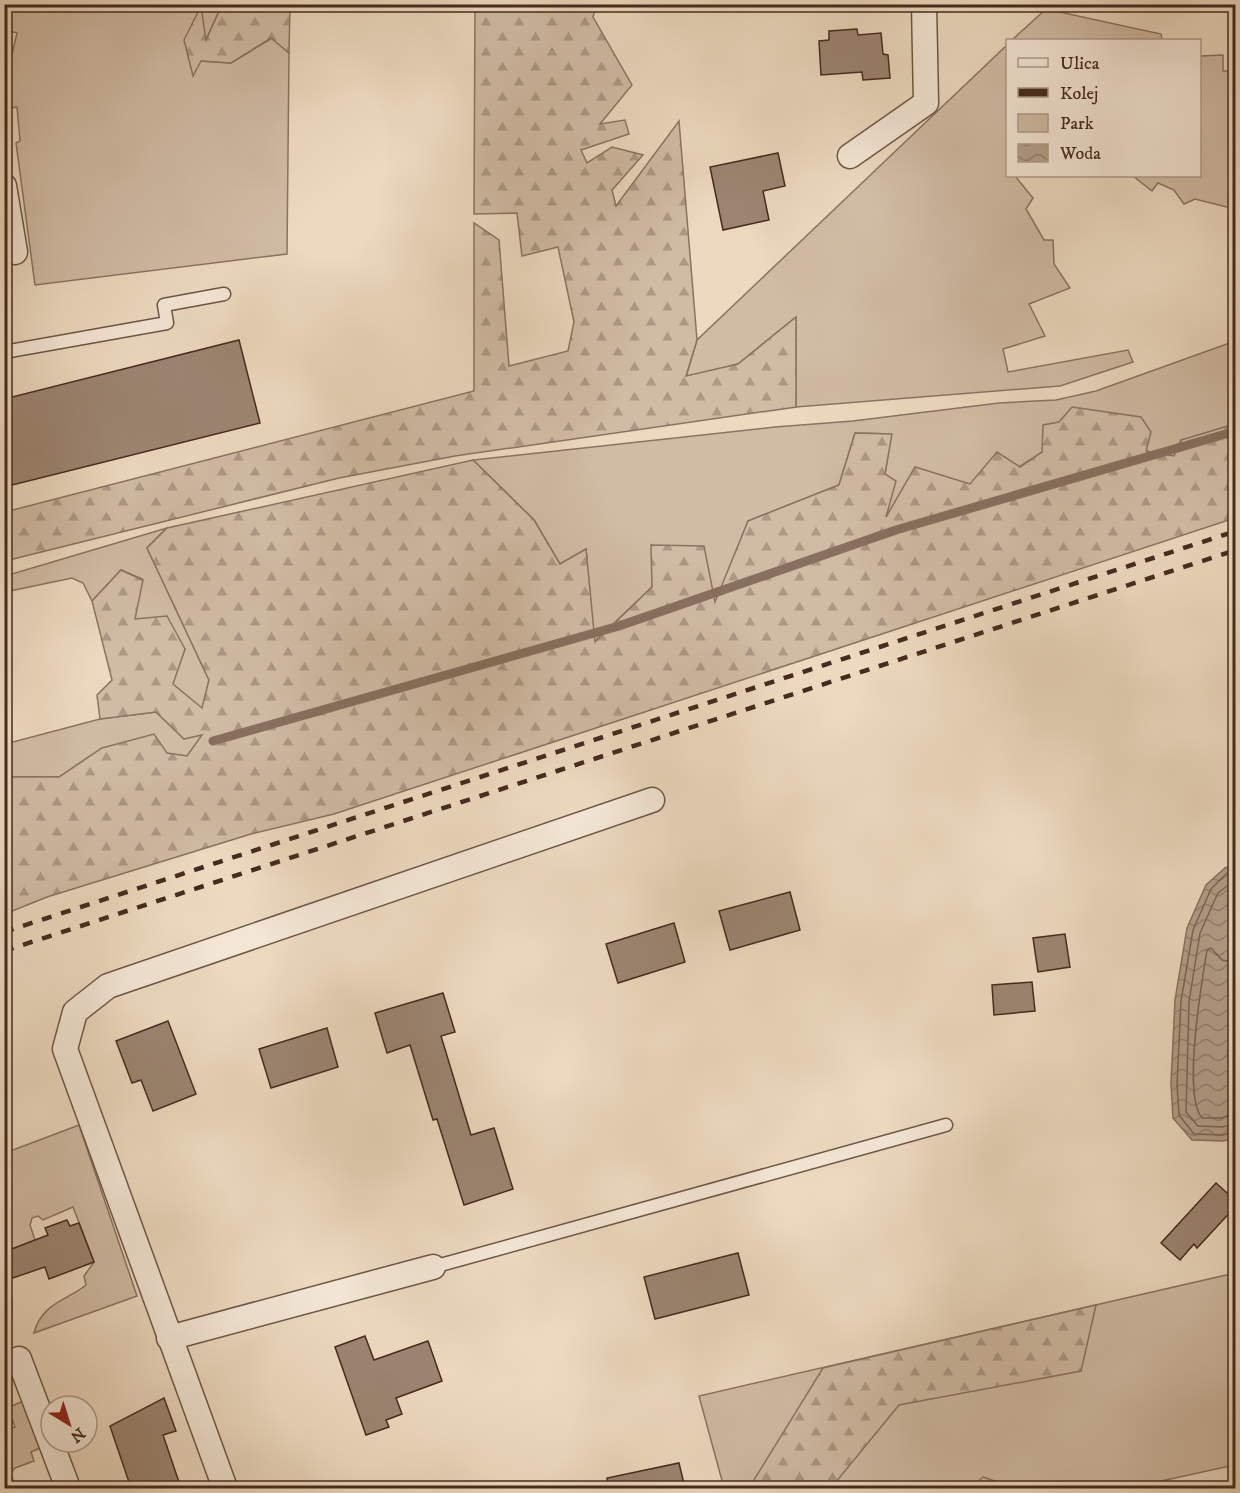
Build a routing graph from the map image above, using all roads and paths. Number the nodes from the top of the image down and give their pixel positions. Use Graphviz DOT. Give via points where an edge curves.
graph roads {
  1 [pos="924,4"];
  2 [pos="850,156"];
  3 [pos="4,186"];
  4 [pos="15,252"];
  5 [pos="224,294"];
  6 [pos="4,352"];
  7 [pos="652,800"];
  8 [pos="946,1125"];
  9 [pos="433,1267"];
  10 [pos="169,1338"];
  11 [pos="4,1365"];
  12 [pos="68,1488"];
  13 [pos="225,1488"];
  1 -- 2 [label="street" via="926,103"];
  3 -- 4 [label="street"];
  5 -- 6 [label="lane" via="164,305 167,323"];
  7 -- 10 [label="street" via="108,986 75,1012 65,1049"];
  8 -- 9 [label="lane"];
  9 -- 10 [label="street"];
  10 -- 13 [label="street"];
  11 -- 12 [label="street" via="19,1359"];
}
